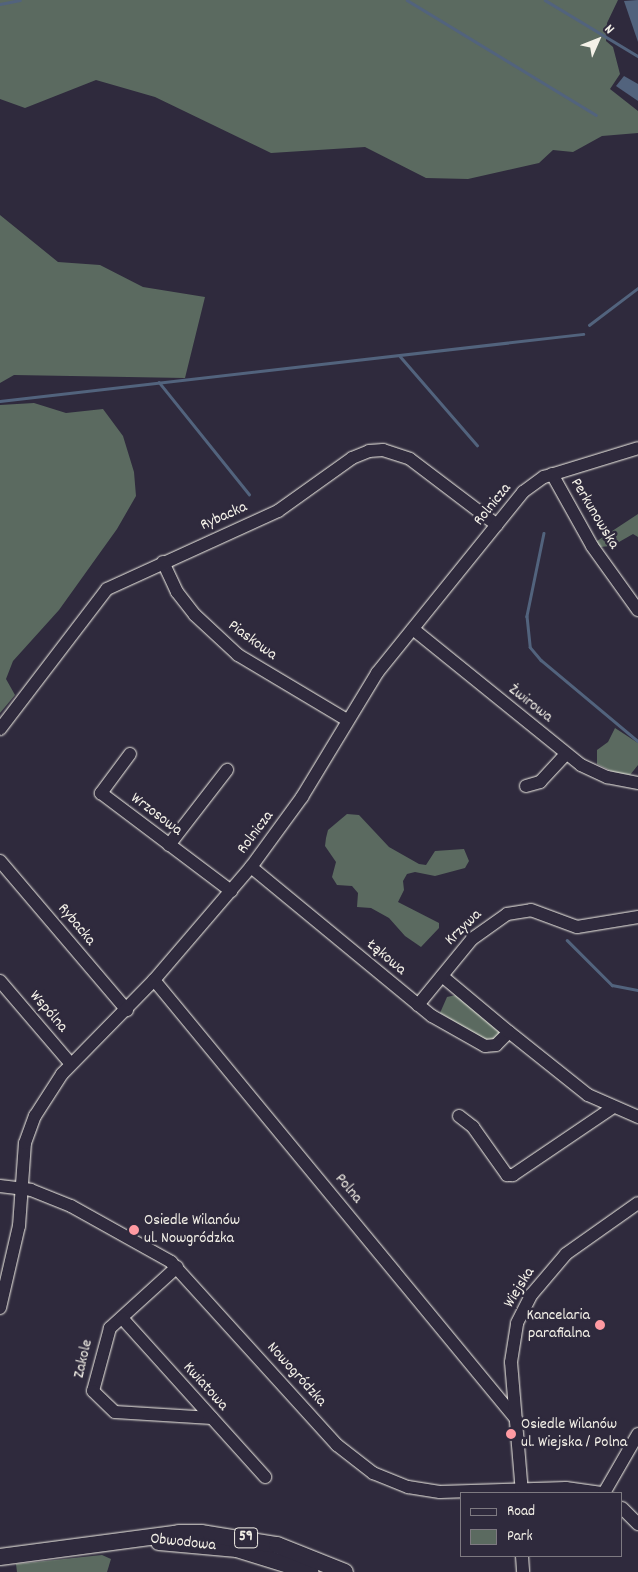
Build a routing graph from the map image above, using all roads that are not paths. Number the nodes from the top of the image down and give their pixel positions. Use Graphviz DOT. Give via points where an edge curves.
graph roads {
  1 [pos="638,448"];
  2 [pos="552,474"];
  3 [pos="497,525"];
  4 [pos="163,562"];
  5 [pos="628,592"];
  6 [pos="638,600"];
  7 [pos="638,610"];
  8 [pos="413,629"];
  9 [pos="347,720"];
  10 [pos="0,729"];
  11 [pos="130,754"];
  12 [pos="566,754"];
  13 [pos="227,770"];
  14 [pos="638,784"];
  15 [pos="526,786"];
  16 [pos="168,845"];
  17 [pos="1,865"];
  18 [pos="250,867"];
  19 [pos="231,891"];
  20 [pos="638,917"];
  21 [pos="442,976"];
  22 [pos="154,980"];
  23 [pos="0,981"];
  24 [pos="418,1005"];
  25 [pos="127,1010"];
  26 [pos="509,1032"];
  27 [pos="71,1064"];
  28 [pos="612,1108"];
  29 [pos="459,1116"];
  30 [pos="638,1117"];
  31 [pos="0,1186"];
  32 [pos="20,1188"];
  33 [pos="638,1203"];
  34 [pos="176,1267"];
  35 [pos="0,1308"];
  36 [pos="122,1318"];
  37 [pos="212,1418"];
  38 [pos="516,1419"];
  39 [pos="638,1434"];
  40 [pos="265,1477"];
  41 [pos="522,1491"];
  42 [pos="598,1492"];
  43 [pos="603,1492"];
  44 [pos="623,1509"];
  45 [pos="638,1524"];
  46 [pos="142,1539"];
  47 [pos="0,1557"];
  48 [pos="522,1557"];
  49 [pos="311,1572"];
  50 [pos="345,1572"];
  51 [pos="523,1572"];
  1 -- 2 [label="street, Rolnicza"];
  2 -- 3 [label="street, Rolnicza" via="529,487"];
  2 -- 5 [label="street, Perkunowska" via="592,546"];
  3 -- 4 [label="street, Rybacka" via="410,459 383,450 369,451 352,458 278,511"];
  3 -- 8 [label="street, Rolnicza"];
  4 -- 9 [label="street, Piaskowa" via="176,592 190,610 238,655"];
  4 -- 10 [label="street, Rybacka" via="107,589 97,599"];
  5 -- 6 [label="street, Perkunowska"];
  5 -- 7 [label="street, Perkunowska"];
  8 -- 9 [label="street, Rolnicza" via="377,673"];
  8 -- 12 [label="street, Żwirowa"];
  9 -- 18 [label="street, Rolnicza" via="302,797"];
  11 -- 16 [label="street, Wrzosowa" via="101,793"];
  12 -- 14 [label="street, Żwirowa" via="587,769"];
  12 -- 15 [label="street" via="540,782"];
  13 -- 16 [label="street"];
  16 -- 19 [label="street, Wrzosowa"];
  17 -- 25 [label="street, Rybacka"];
  18 -- 19 [label="street, Rolnicza"];
  18 -- 24 [label="street, Łąkowa"];
  19 -- 22 [label="street, Rolnicza"];
  20 -- 21 [label="street, Krzywa" via="577,928 532,910 515,911 479,932"];
  21 -- 24 [label="street, Krzywa"];
  21 -- 26 [label="street"];
  22 -- 25 [label="street, Rolnicza"];
  22 -- 38 [label="street, Polna"];
  23 -- 27 [label="street, Wspólna"];
  24 -- 26 [label="street, Łąkowa" via="485,1046 496,1045"];
  25 -- 27 [label="street, Rolnicza"];
  26 -- 28 [label="street" via="574,1086"];
  27 -- 32 [label="street, Rolnicza" via="32,1124 23,1149"];
  28 -- 29 [label="street" via="513,1175 508,1175 473,1127"];
  28 -- 30 [label="street"];
  31 -- 32 [label="street, Nowogródzka"];
  32 -- 34 [label="street, Nowogródzka" via="95,1218 163,1256"];
  32 -- 35 [label="street, Rolnicza" via="16,1241"];
  33 -- 38 [label="street, Wiejska" via="566,1254 543,1279 523,1310 511,1352"];
  34 -- 36 [label="street, Zakole"];
  34 -- 41 [label="street, Nowogródzka" via="338,1445 363,1467 386,1479 428,1491"];
  36 -- 37 [label="street, Kwiatowa"];
  36 -- 37 [label="street, Zakole" via="106,1338 93,1385 97,1398 115,1412"];
  37 -- 40 [label="street, Kwiatowa"];
  38 -- 41 [label="street, Wiejska"];
  39 -- 43 [label="street, Nowogródzka"];
  41 -- 42 [label="street, Nowogródzka" via="584,1489"];
  44 -- 45 [label="street"];
  46 -- 47 [label="main road, Obwodowa / 59"];
  46 -- 49 [label="main road, Obwodowa / 59" via="237,1549"];
  46 -- 50 [label="main road, Obwodowa / 59" via="179,1533 251,1539 301,1552"];
  48 -- 51 [label="street"];
}
